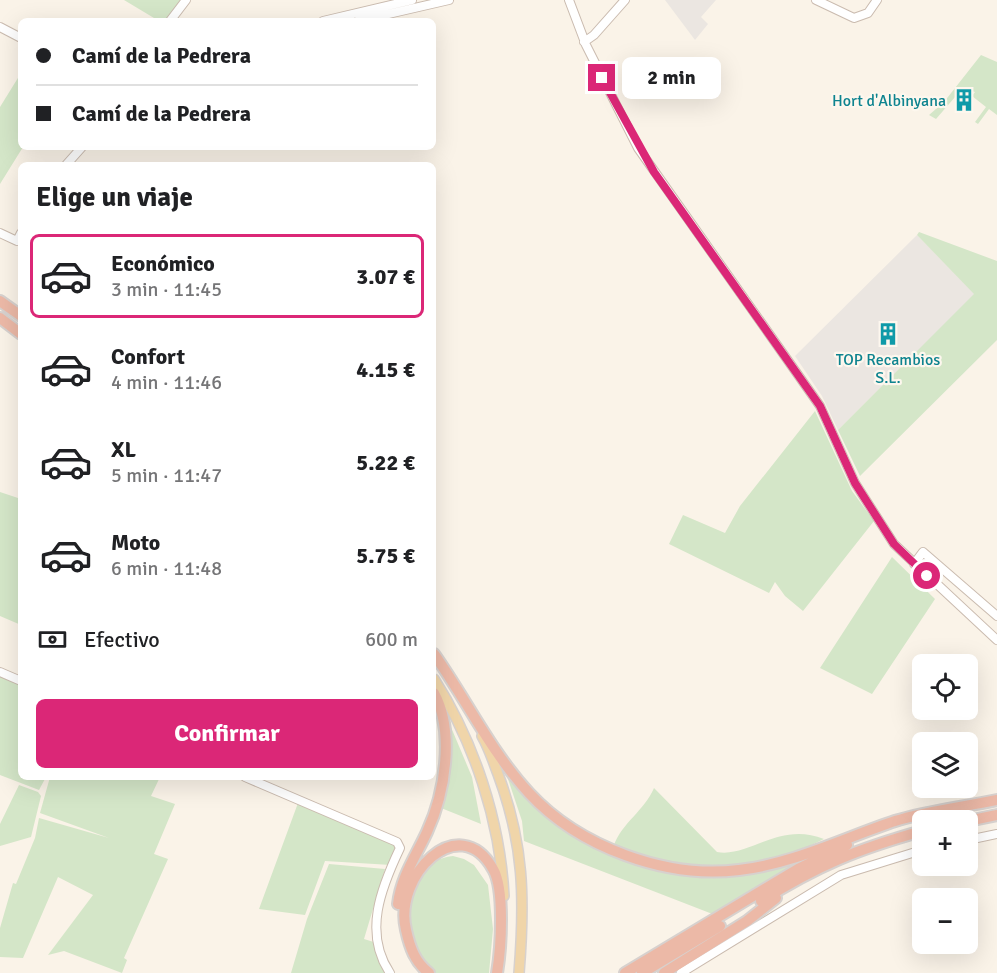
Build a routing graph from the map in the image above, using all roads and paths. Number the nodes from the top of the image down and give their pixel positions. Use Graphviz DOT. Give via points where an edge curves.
graph roads {
  1 [pos="186,0"];
  2 [pos="412,0"];
  3 [pos="449,0"];
  4 [pos="626,0"];
  5 [pos="816,0"];
  6 [pos="877,0"];
  7 [pos="568,2"];
  8 [pos="172,18"];
  9 [pos="336,18"];
  10 [pos="371,18"];
  11 [pos="0,27"];
  12 [pos="18,36"];
  13 [pos="584,42"];
  14 [pos="79,150"];
  15 [pos="69,162"];
  16 [pos="0,233"];
  17 [pos="18,240"];
  18 [pos="0,301"];
  19 [pos="18,314"];
  20 [pos="0,318"];
  21 [pos="18,332"];
  22 [pos="914,564"];
  23 [pos="997,616"];
  24 [pos="997,640"];
  25 [pos="436,659"];
  26 [pos="436,659"];
  27 [pos="0,672"];
  28 [pos="18,680"];
  29 [pos="436,683"];
  30 [pos="436,700"];
  31 [pos="252,780"];
  32 [pos="997,800"];
  33 [pos="997,815"];
  34 [pos="978,819"];
  35 [pos="912,834"];
  36 [pos="997,834"];
  37 [pos="978,838"];
  38 [pos="912,853"];
  39 [pos="845,855"];
  40 [pos="390,973"];
  41 [pos="419,973"];
  42 [pos="429,973"];
  43 [pos="497,973"];
  44 [pos="502,973"];
  45 [pos="519,973"];
  46 [pos="625,973"];
  47 [pos="642,973"];
  48 [pos="664,973"];
  49 [pos="681,973"];
  1 -- 8 [label="street"];
  2 -- 9 [label="street"];
  3 -- 10 [label="street"];
  4 -- 13 [label="street"];
  5 -- 6 [label="street" via="854,18 868,13"];
  7 -- 13 [label="street"];
  11 -- 12 [label="street"];
  13 -- 22 [label="street" via="638,148 820,406 855,483 894,544"];
  14 -- 15 [label="street"];
  16 -- 17 [label="street"];
  18 -- 19 [label="highway"];
  20 -- 21 [label="highway"];
  22 -- 23 [label="street" via="923,552"];
  22 -- 24 [label="street"];
  25 -- 32 [label="highway" via="529,793 565,823 604,846 646,862 696,870 739,870 785,860 897,820"];
  26 -- 45 [label="main road" via="485,742 512,813 522,872"];
  27 -- 28 [label="street"];
  29 -- 44 [label="main road" via="471,752 491,812 503,876 506,923"];
  30 -- 41 [label="highway" via="444,729 446,761 442,791 400,890 396,917 402,950"];
  31 -- 40 [label="street" via="397,842 399,848 380,893 375,939"];
  32 -- 46 [label="highway" via="900,825 836,849"];
  33 -- 34 [label="highway"];
  35 -- 39 [label="highway"];
  36 -- 37 [label="street"];
  38 -- 49 [label="street" via="841,875"];
  39 -- 47 [label="highway" via="805,873"];
  39 -- 48 [label="highway" via="787,889 747,921"];
  42 -- 43 [label="highway" via="410,949 402,916 406,893 426,861 440,851 458,847 468,848 487,860 498,880"];
}
